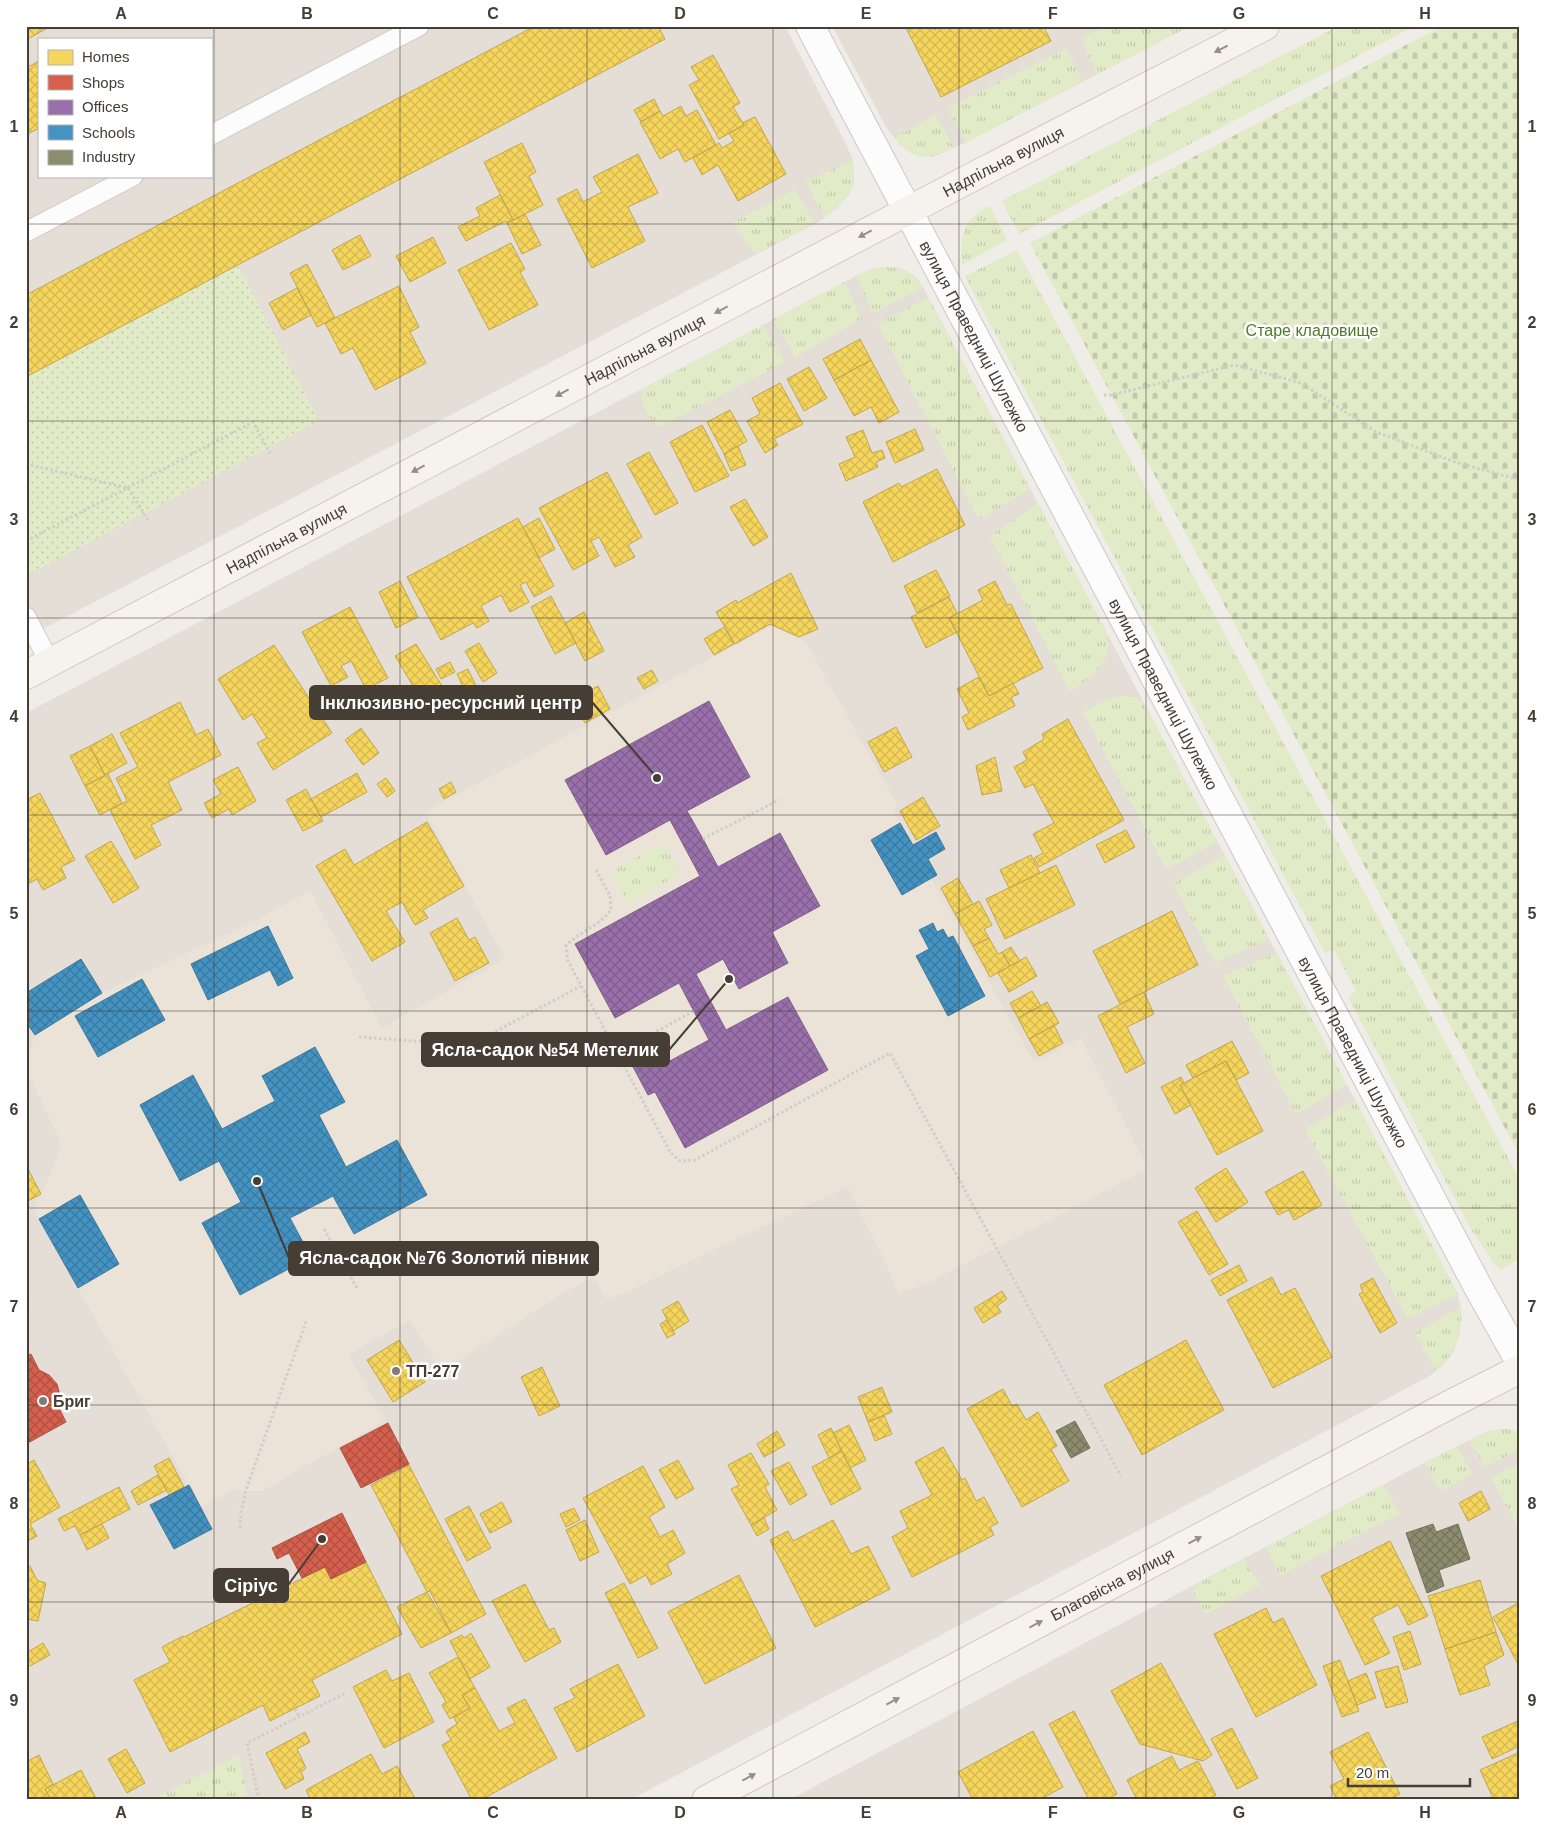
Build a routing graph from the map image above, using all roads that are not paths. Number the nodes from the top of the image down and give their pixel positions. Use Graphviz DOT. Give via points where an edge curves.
graph roads {
  1 [pos="419,26"];
  2 [pos="810,26"];
  3 [pos="1265,26"];
  4 [pos="212,134"];
  5 [pos="129,178"];
  6 [pos="908,211"];
  7 [pos="26,232"];
  8 [pos="26,617"];
  9 [pos="50,663"];
  10 [pos="26,675"];
  11 [pos="1520,1362"];
  12 [pos="1520,1369"];
  13 [pos="706,1800"];
  1 -- 4 [label="lane"];
  2 -- 6 [label="street, вулиця Праведниці Шулежко"];
  3 -- 6 [label="main road, Надпільна вулиця, one-way"];
  5 -- 7 [label="lane"];
  6 -- 9 [label="main road, Надпільна вулиця, one-way"];
  6 -- 11 [label="street, вулиця Праведниці Шулежко"];
  8 -- 9 [label="lane"];
  9 -- 10 [label="main road, Надпільна вулиця"];
  13 -- 12 [label="main road, Благовісна вулиця, one-way"];
}
